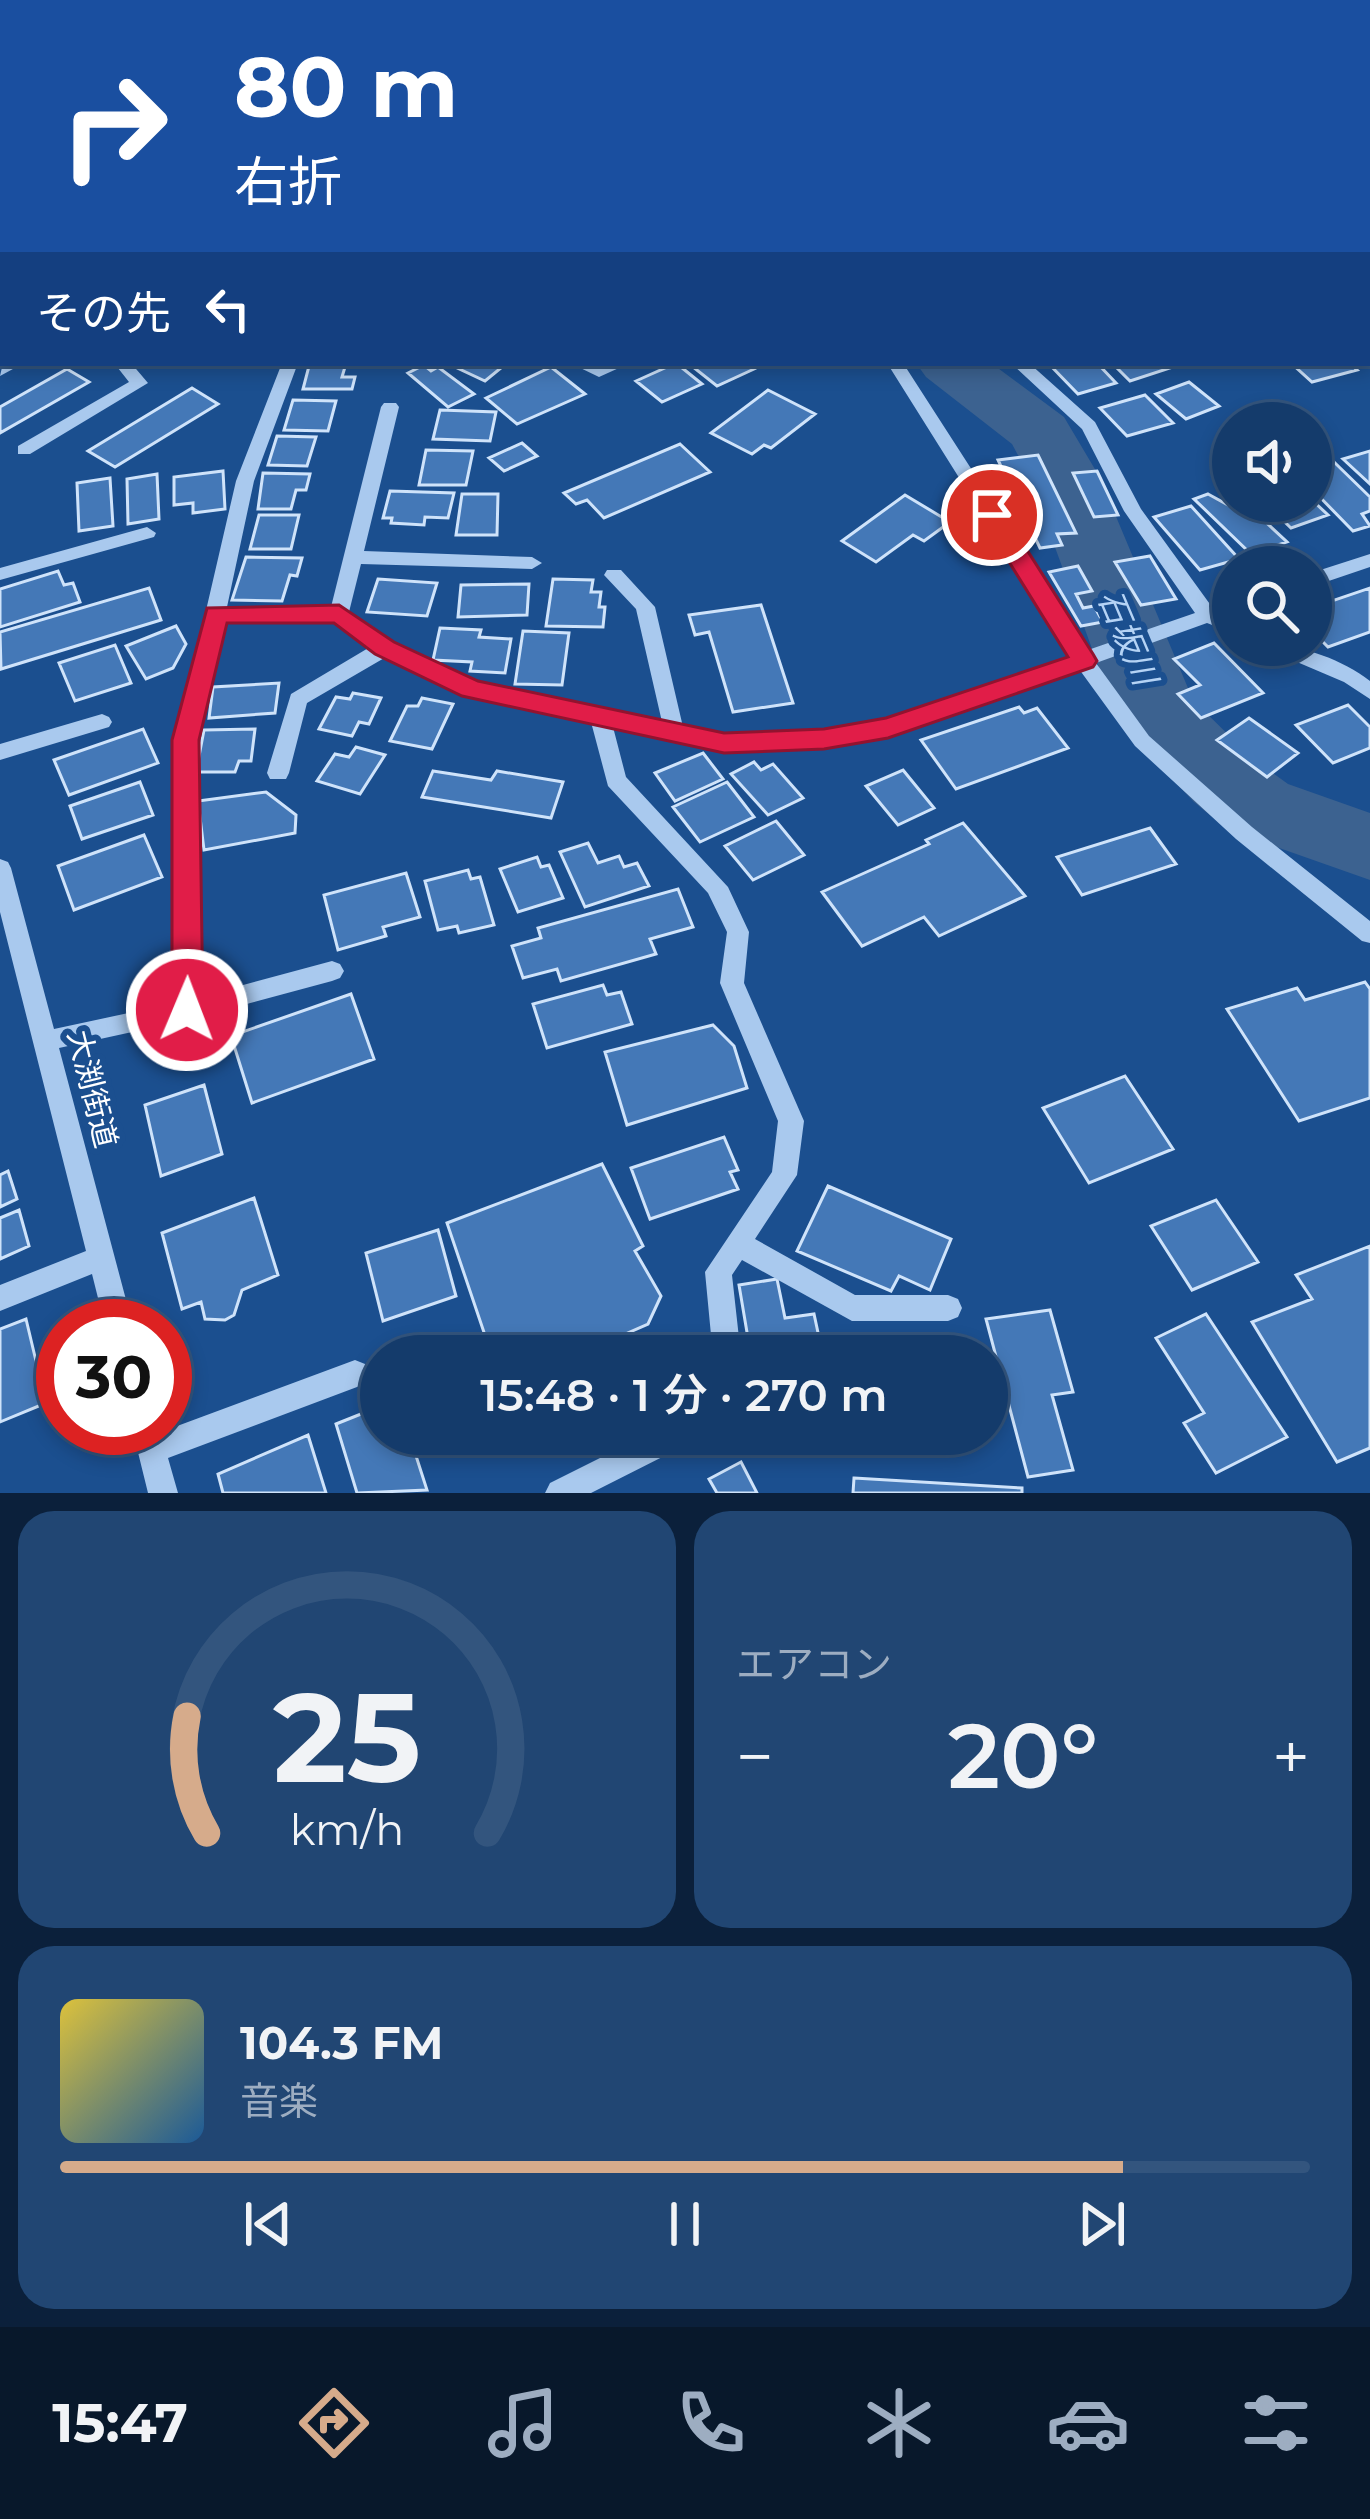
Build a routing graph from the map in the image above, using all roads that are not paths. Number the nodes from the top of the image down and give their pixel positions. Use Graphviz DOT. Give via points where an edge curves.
graph roads {
  1 [pos="125,366"];
  2 [pos="289,366"];
  3 [pos="584,366"];
  4 [pos="615,366"];
  5 [pos="897,366"];
  6 [pos="1022,366"];
  7 [pos="390,407"];
  8 [pos="24,450"];
  9 [pos="147,532"];
  10 [pos="356,557"];
  11 [pos="1370,560"];
  12 [pos="532,563"];
  13 [pos="1332,573"];
  14 [pos="0,574"];
  15 [pos="614,574"];
  16 [pos="216,614"];
  17 [pos="339,614"];
  18 [pos="1212,615"];
  19 [pos="1208,616"];
  20 [pos="1212,618"];
  21 [pos="385,648"];
  22 [pos="1084,661"];
  23 [pos="1326,666"];
  24 [pos="1370,692"];
  25 [pos="600,716"];
  26 [pos="102,722"];
  27 [pos="675,735"];
  28 [pos="0,752"];
  29 [pos="278,772"];
  30 [pos="0,868"];
  31 [pos="1370,934"];
  32 [pos="332,971"];
  33 [pos="187,1010"];
  34 [pos="46,1041"];
  35 [pos="740,1244"];
  36 [pos="101,1258"];
  37 [pos="0,1298"];
  38 [pos="112,1299"];
  39 [pos="948,1308"];
  40 [pos="725,1335"];
  41 [pos="355,1374"];
  42 [pos="192,1425"];
  43 [pos="152,1455"];
  44 [pos="636,1455"];
  45 [pos="163,1493"];
  46 [pos="560,1493"];
  1 -- 8 [label="street" via="139,383"];
  2 -- 16 [label="street" via="245,482"];
  3 -- 4 [label="street" via="599,373"];
  5 -- 22 [label="street"];
  6 -- 19 [label="street" via="1089,426 1133,511"];
  7 -- 10 [label="street"];
  9 -- 14 [label="street"];
  10 -- 12 [label="street"];
  10 -- 17 [label="street"];
  11 -- 13 [label="street"];
  15 -- 27 [label="street" via="645,607"];
  16 -- 17 [label="street"];
  16 -- 33 [label="street" via="186,740"];
  17 -- 21 [label="street"];
  18 -- 19 [label="street"];
  19 -- 20 [label="street"];
  19 -- 22 [label="street"];
  21 -- 25 [label="street" via="472,689"];
  21 -- 29 [label="street" via="298,698"];
  22 -- 27 [label="street" via="888,728 744,742"];
  22 -- 31 [label="street" via="1142,741"];
  23 -- 24 [label="street"];
  25 -- 27 [label="street"];
  25 -- 35 [label="street" via="616,780 717,887 738,932 731,983 790,1121 784,1174"];
  26 -- 28 [label="street"];
  30 -- 34 [label="street, 大渕街道"];
  32 -- 33 [label="street"];
  33 -- 34 [label="street"];
  34 -- 36 [label="street, 大渕街道"];
  35 -- 39 [label="street" via="852,1308"];
  35 -- 40 [label="street" via="718,1272"];
  36 -- 37 [label="street"];
  36 -- 38 [label="street, 大渕街道"];
  41 -- 42 [label="street"];
  43 -- 45 [label="street"];
  44 -- 46 [label="street"];
}
